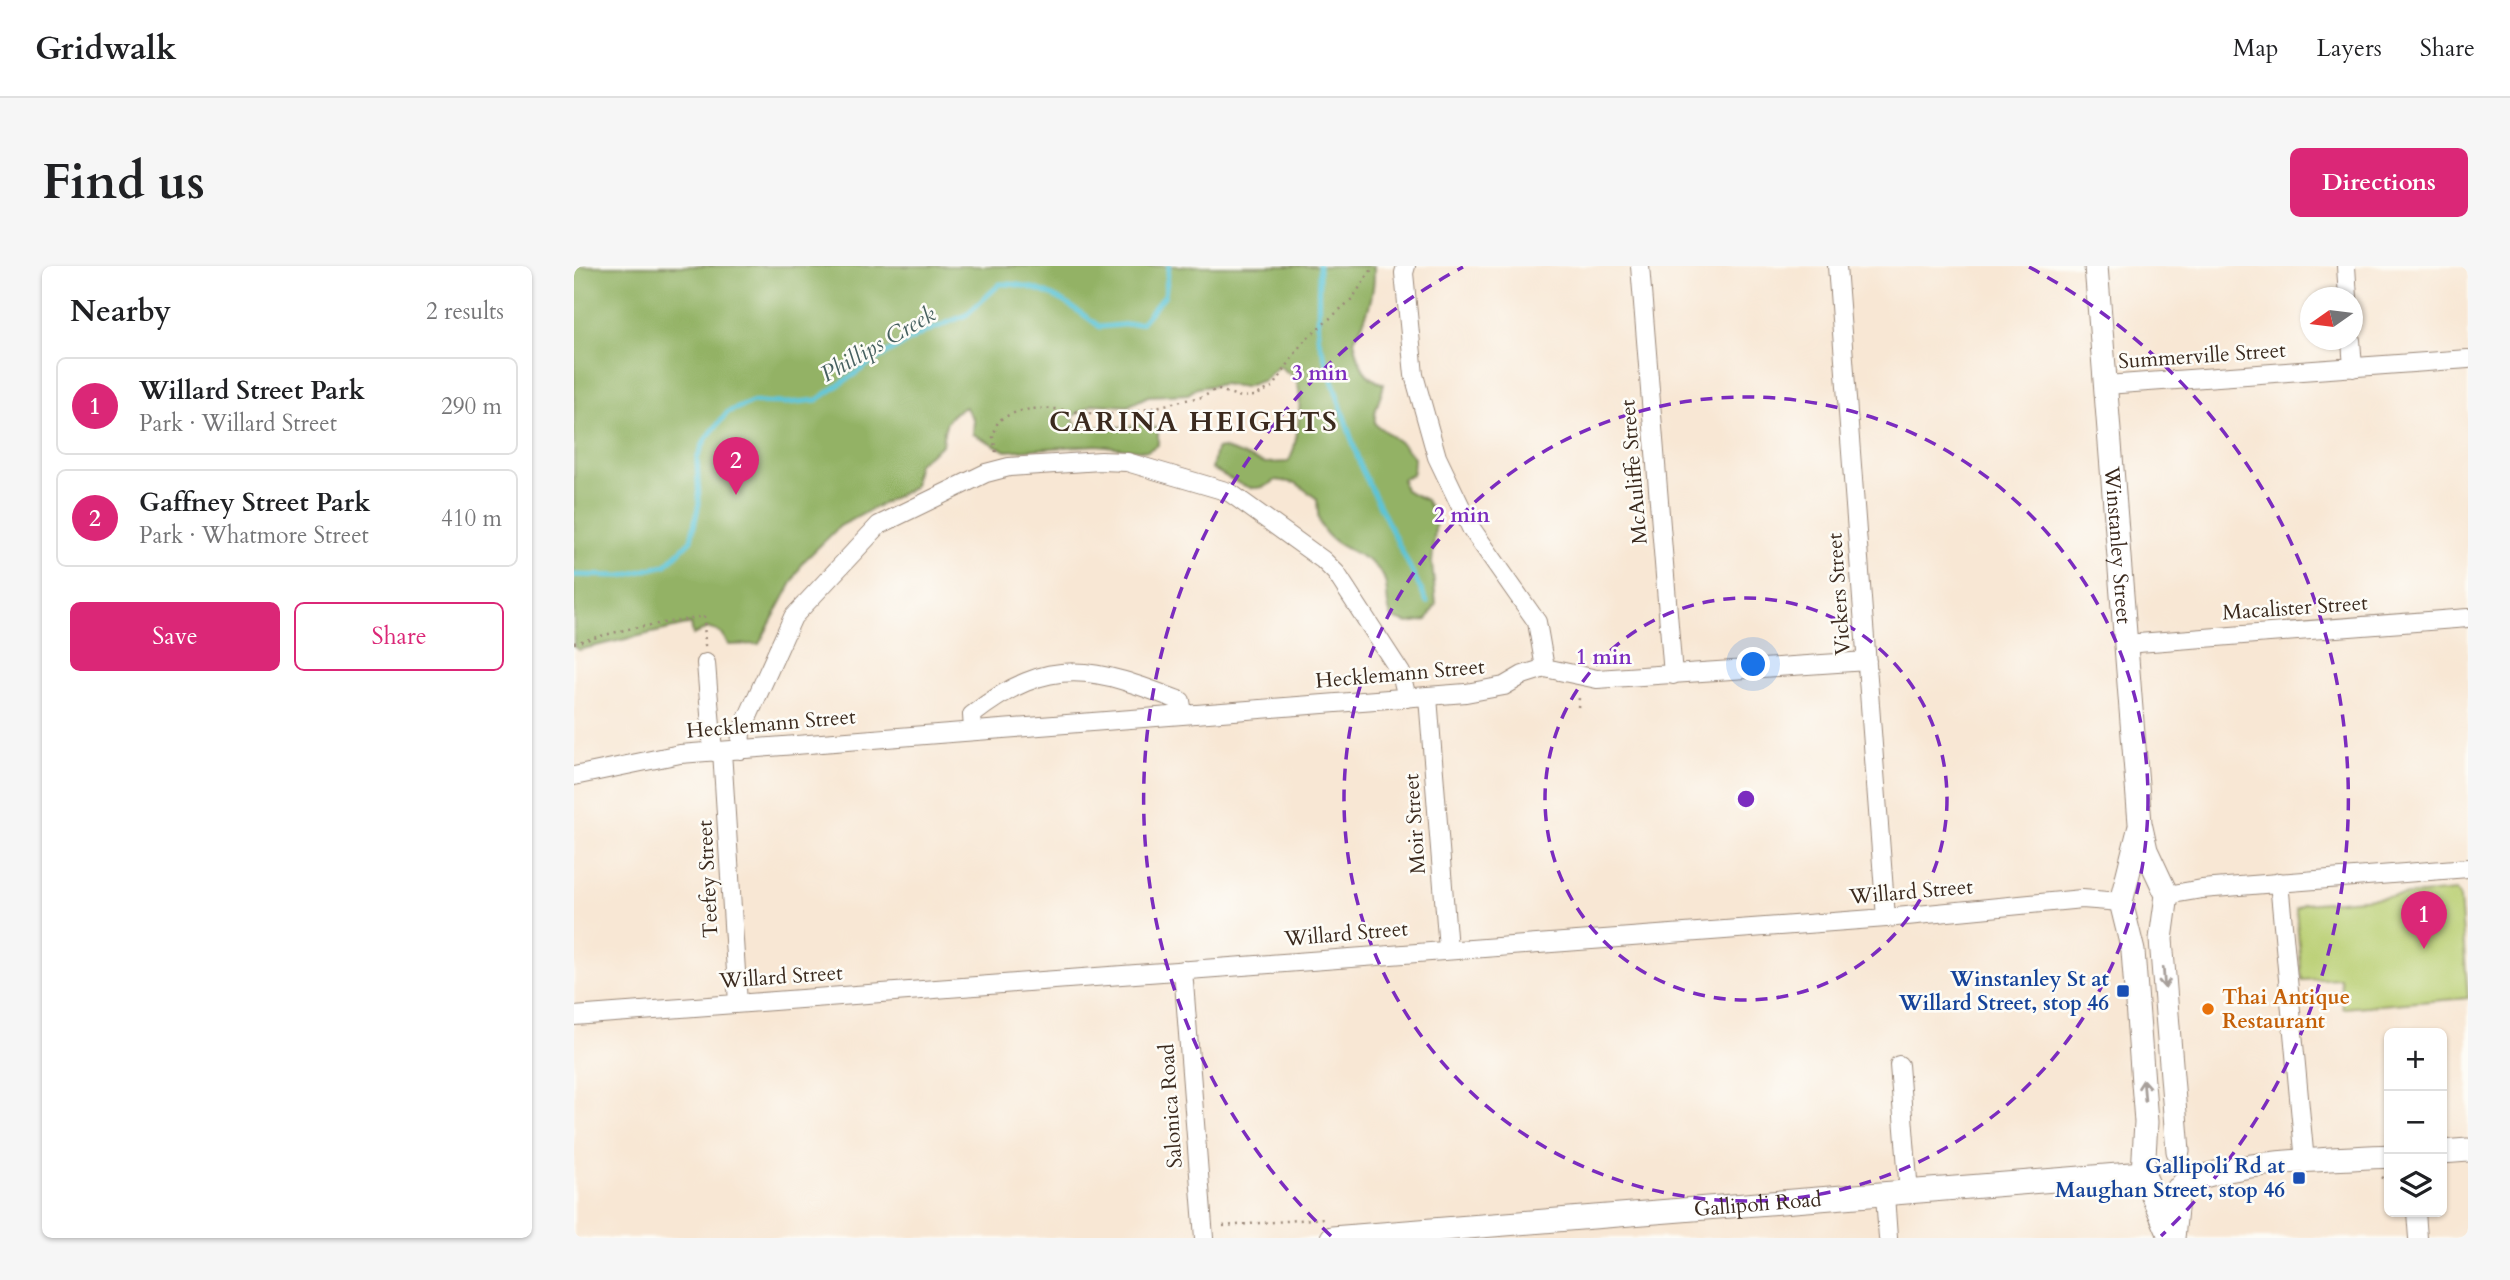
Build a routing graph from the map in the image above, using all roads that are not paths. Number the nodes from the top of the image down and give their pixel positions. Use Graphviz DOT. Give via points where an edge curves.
graph roads {
  1 [pos="1406,266"];
  2 [pos="1640,266"];
  3 [pos="1837,266"];
  4 [pos="2096,266"];
  5 [pos="2346,266"];
  6 [pos="2347,287"];
  7 [pos="2352,350"];
  8 [pos="2468,359"];
  9 [pos="2353,368"];
  10 [pos="2106,385"];
  11 [pos="2468,618"];
  12 [pos="2125,644"];
  13 [pos="1867,662"];
  14 [pos="706,663"];
  15 [pos="1545,668"];
  16 [pos="1674,675"];
  17 [pos="1428,696"];
  18 [pos="1407,698"];
  19 [pos="1183,713"];
  20 [pos="973,730"];
  21 [pos="725,751"];
  22 [pos="574,776"];
  23 [pos="2140,823"];
  24 [pos="2468,868"];
  25 [pos="2279,882"];
  26 [pos="2164,896"];
  27 [pos="2124,901"];
  28 [pos="1886,918"];
  29 [pos="1448,949"];
  30 [pos="1183,970"];
  31 [pos="738,1003"];
  32 [pos="574,1016"];
  33 [pos="1899,1065"];
  34 [pos="2468,1150"];
  35 [pos="2447,1152"];
  36 [pos="2181,1154"];
  37 [pos="2305,1162"];
  38 [pos="2384,1166"];
  39 [pos="2229,1170"];
  40 [pos="2146,1172"];
  41 [pos="2180,1186"];
  42 [pos="1909,1193"];
  43 [pos="1885,1195"];
  44 [pos="2416,1217"];
  45 [pos="1204,1238"];
  46 [pos="1332,1238"];
  47 [pos="1888,1238"];
  48 [pos="2172,1238"];
  49 [pos="2418,1238"];
  1 -- 15 [label="street" via="1414,375 1437,457 1471,528 1538,622"];
  2 -- 16 [label="street, McAuliffe Street"];
  3 -- 13 [label="street, Vickers Street"];
  4 -- 10 [label="street, Winstanley Street"];
  5 -- 6 [label="street"];
  7 -- 9 [label="street"];
  8 -- 9 [label="street, Summerville Street"];
  9 -- 10 [label="street, Summerville Street"];
  10 -- 12 [label="street, Winstanley Street"];
  11 -- 12 [label="street, Macalister Street"];
  12 -- 23 [label="street, Winstanley Street"];
  13 -- 16 [label="street"];
  13 -- 28 [label="street, Vickers Street"];
  14 -- 21 [label="street, Teefey Street"];
  15 -- 16 [label="street" via="1597,680"];
  15 -- 17 [label="street, Hecklemann Street" via="1495,688"];
  17 -- 18 [label="street, Hecklemann Street"];
  17 -- 29 [label="street, Moir Street"];
  18 -- 19 [label="street, Hecklemann Street"];
  18 -- 21 [label="street" via="1401,673 1336,573 1229,492 1114,461 1000,469 880,525 802,605 741,732"];
  19 -- 20 [label="street, Hecklemann Street"];
  19 -- 20 [label="street" via="1181,701 1116,676 1060,672 1025,682 989,702 972,715"];
  20 -- 21 [label="street, Hecklemann Street"];
  21 -- 22 [label="street, Hecklemann Street" via="645,760"];
  21 -- 31 [label="street, Teefey Street"];
  23 -- 26 [label="street, Winstanley Street"];
  23 -- 27 [label="street, Winstanley Street"];
  24 -- 25 [label="street"];
  25 -- 26 [label="street"];
  25 -- 37 [label="street"];
  26 -- 27 [label="street" via="2145,877 2137,878"];
  26 -- 27 [label="street" via="2161,916 2147,923 2140,923"];
  26 -- 36 [label="street, Winstanley Street, one-way" via="2161,939"];
  27 -- 28 [label="street, Willard Street" via="2082,898"];
  40 -- 27 [label="street, Winstanley Street, one-way" via="2133,951"];
  28 -- 29 [label="street, Willard Street"];
  29 -- 30 [label="street, Willard Street"];
  30 -- 31 [label="street, Willard Street"];
  30 -- 45 [label="street, Salonica Road"];
  31 -- 32 [label="street, Willard Street"];
  33 -- 42 [label="street"];
  34 -- 35 [label="street"];
  36 -- 39 [label="street" via="2200,1166"];
  36 -- 40 [label="street" via="2165,1147 2151,1152"];
  36 -- 41 [label="street, Winstanley Street" via="2188,1170"];
  37 -- 38 [label="street"];
  37 -- 39 [label="street"];
  39 -- 41 [label="street"];
  40 -- 41 [label="street" via="2164,1192"];
  40 -- 42 [label="street, Gallipoli Road"];
  40 -- 48 [label="street, Winstanley Street"];
  41 -- 48 [label="street, Winstanley Street"];
  42 -- 43 [label="street, Gallipoli Road"];
  43 -- 46 [label="street, Gallipoli Road"];
  43 -- 47 [label="street"];
  44 -- 49 [label="street"];
}
